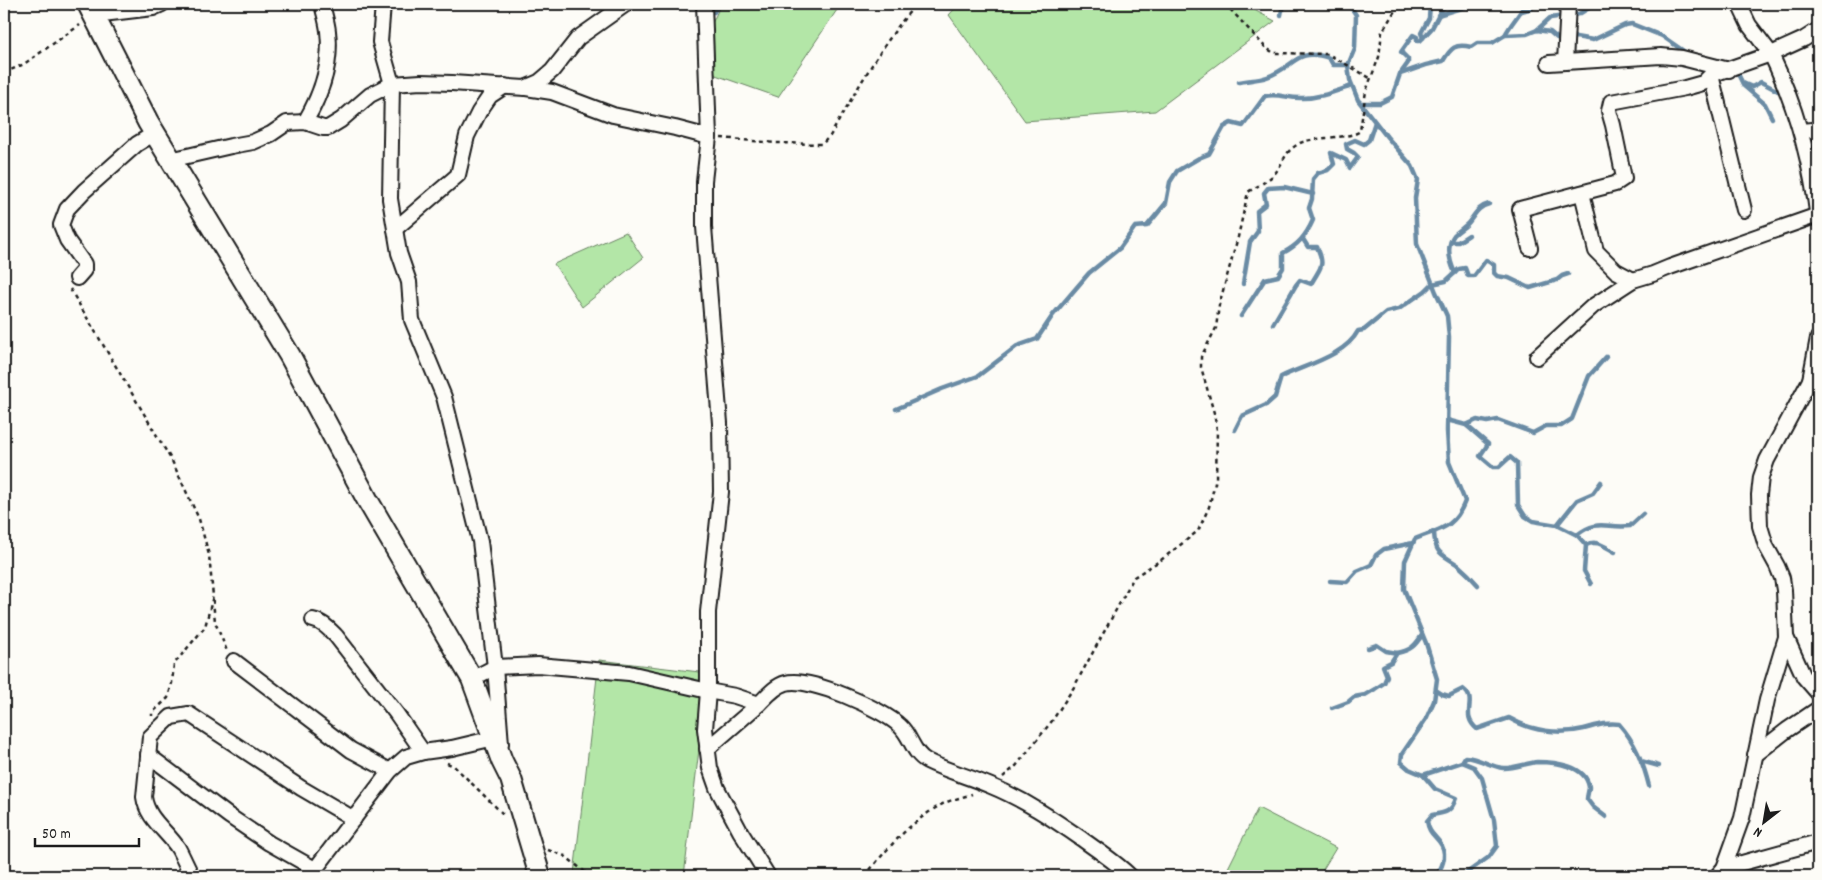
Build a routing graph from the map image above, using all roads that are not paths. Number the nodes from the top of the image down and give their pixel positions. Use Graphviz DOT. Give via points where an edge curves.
graph roads {
  1 [pos="162,4"];
  2 [pos="322,4"];
  3 [pos="383,4"];
  4 [pos="626,4"];
  5 [pos="704,4"];
  6 [pos="1568,4"];
  7 [pos="1739,4"];
  8 [pos="91,10"];
  9 [pos="1818,30"];
  10 [pos="1771,54"];
  11 [pos="1565,62"];
  12 [pos="1548,63"];
  13 [pos="1730,70"];
  14 [pos="1710,75"];
  15 [pos="392,84"];
  16 [pos="505,86"];
  17 [pos="525,88"];
  18 [pos="305,122"];
  19 [pos="1801,131"];
  20 [pos="155,133"];
  21 [pos="1818,133"];
  22 [pos="709,137"];
  23 [pos="170,160"];
  24 [pos="1582,193"];
  25 [pos="1744,210"];
  26 [pos="1818,217"];
  27 [pos="395,229"];
  28 [pos="1530,248"];
  29 [pos="77,278"];
  30 [pos="1633,280"];
  31 [pos="1818,338"];
  32 [pos="1537,357"];
  33 [pos="1814,381"];
  34 [pos="313,620"];
  35 [pos="1786,637"];
  36 [pos="234,661"];
  37 [pos="495,667"];
  38 [pos="472,679"];
  39 [pos="708,691"];
  40 [pos="1818,693"];
  41 [pos="759,704"];
  42 [pos="1818,709"];
  43 [pos="494,738"];
  44 [pos="707,749"];
  45 [pos="423,752"];
  46 [pos="148,755"];
  47 [pos="1755,755"];
  48 [pos="502,761"];
  49 [pos="390,771"];
  50 [pos="354,819"];
  51 [pos="1818,842"];
  52 [pos="1720,872"];
  53 [pos="312,873"];
  54 [pos="192,876"];
  55 [pos="540,876"];
  56 [pos="768,876"];
  57 [pos="1130,876"];
  1 -- 8 [label="street" via="149,9"];
  2 -- 18 [label="street" via="328,31 328,59 319,94"];
  3 -- 15 [label="street" via="380,42"];
  4 -- 17 [label="street" via="578,38 552,71"];
  5 -- 22 [label="street"];
  6 -- 11 [label="street"];
  7 -- 10 [label="street" via="1749,25"];
  8 -- 20 [label="street"];
  9 -- 10 [label="street"];
  10 -- 13 [label="street"];
  10 -- 19 [label="street" via="1789,92"];
  11 -- 12 [label="street"];
  11 -- 13 [label="street" via="1661,56"];
  13 -- 14 [label="street"];
  14 -- 24 [label="street" via="1703,83 1611,102 1608,110 1624,178 1615,184"];
  14 -- 25 [label="street"];
  15 -- 16 [label="street" via="421,82"];
  15 -- 18 [label="street" via="370,95 328,128"];
  15 -- 27 [label="street" via="390,200"];
  16 -- 17 [label="street"];
  16 -- 27 [label="street" via="490,96 479,112 467,136 458,175"];
  17 -- 22 [label="street" via="552,92 613,115"];
  18 -- 23 [label="street" via="287,123 253,142"];
  19 -- 21 [label="street"];
  19 -- 26 [label="street"];
  20 -- 23 [label="street"];
  20 -- 29 [label="street" via="137,144 67,209 61,225 84,264 84,270"];
  22 -- 39 [label="street" via="704,181 704,227 720,423 721,492 708,612"];
  23 -- 38 [label="street" via="290,356 368,501"];
  24 -- 28 [label="street" via="1520,209"];
  24 -- 30 [label="street" via="1596,251 1616,270"];
  26 -- 30 [label="street"];
  27 -- 37 [label="street" via="409,282 412,320 444,398 480,541"];
  30 -- 32 [label="street" via="1593,306"];
  31 -- 33 [label="street"];
  33 -- 35 [label="street" via="1762,471 1760,485 1760,526 1782,578"];
  34 -- 45 [label="street" via="336,636"];
  35 -- 40 [label="street" via="1804,677"];
  35 -- 47 [label="street" via="1766,700"];
  36 -- 49 [label="street" via="350,750"];
  37 -- 38 [label="street"];
  37 -- 39 [label="street" via="538,665 629,673"];
  37 -- 48 [label="street"];
  38 -- 43 [label="street"];
  39 -- 41 [label="street"];
  39 -- 44 [label="street" via="705,717"];
  41 -- 44 [label="street"];
  41 -- 57 [label="street" via="787,682 807,684 866,704 890,716 902,727 921,758 992,786 1048,816"];
  42 -- 47 [label="street"];
  43 -- 45 [label="street"];
  43 -- 48 [label="street"];
  44 -- 56 [label="street" via="717,788"];
  45 -- 49 [label="street" via="406,757"];
  46 -- 50 [label="street" via="150,737 172,717 189,714"];
  46 -- 53 [label="street"];
  46 -- 54 [label="street" via="145,805 178,848"];
  47 -- 52 [label="street" via="1742,818"];
  48 -- 55 [label="street" via="511,779"];
  49 -- 50 [label="street"];
  50 -- 53 [label="street"];
  51 -- 52 [label="street"];
}
